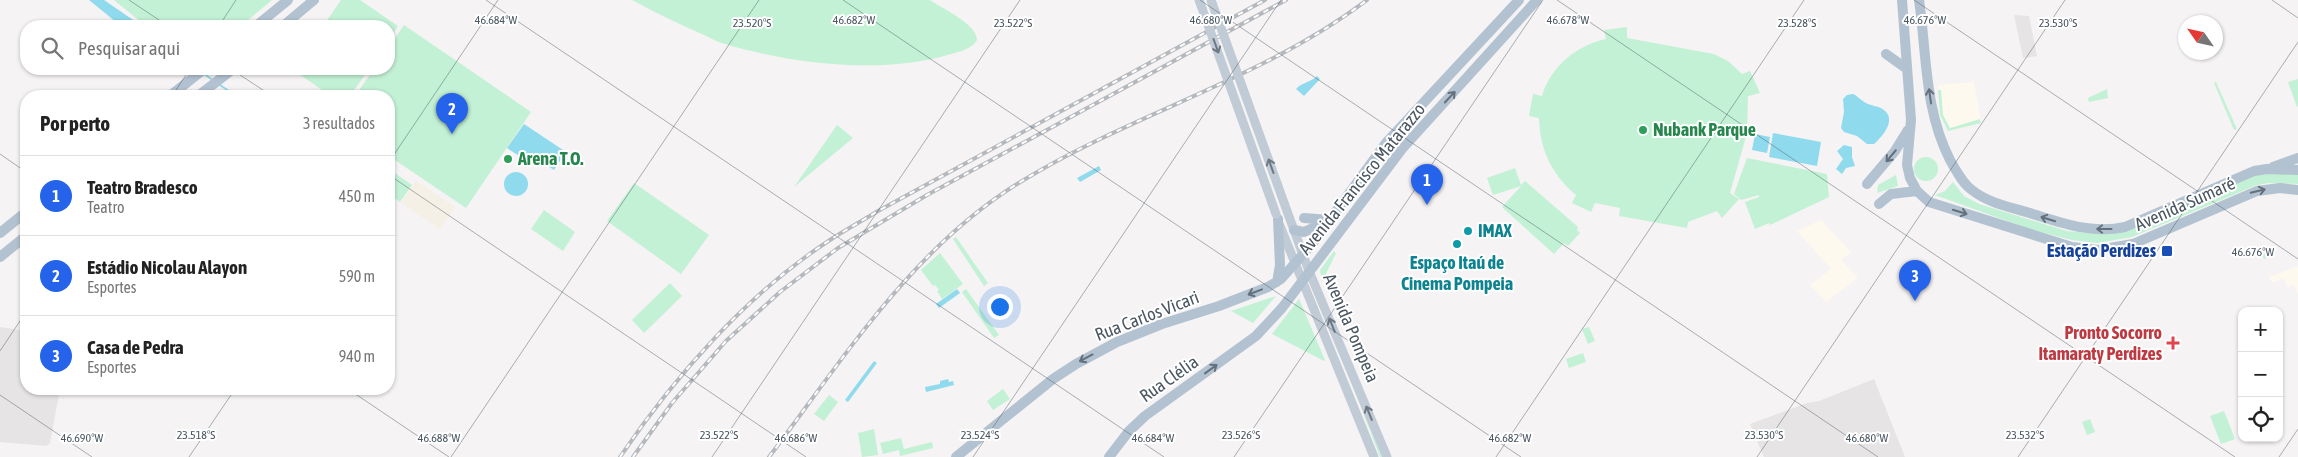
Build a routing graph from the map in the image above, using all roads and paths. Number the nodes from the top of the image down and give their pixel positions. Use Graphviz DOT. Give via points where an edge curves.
graph roads {
  1 [pos="288,0"];
  2 [pos="314,0"];
  3 [pos="1199,0"];
  4 [pos="1211,0"];
  5 [pos="1519,0"];
  6 [pos="1530,0"];
  7 [pos="1537,0"];
  8 [pos="1902,0"];
  9 [pos="1919,0"];
  10 [pos="263,20"];
  11 [pos="290,20"];
  12 [pos="1520,20"];
  13 [pos="1886,54"];
  14 [pos="1907,70"];
  15 [pos="196,75"];
  16 [pos="225,75"];
  17 [pos="178,90"];
  18 [pos="206,90"];
  19 [pos="1911,124"];
  20 [pos="2298,158"];
  21 [pos="2267,169"];
  22 [pos="2298,170"];
  23 [pos="1867,184"];
  24 [pos="2298,190"];
  25 [pos="1917,191"];
  26 [pos="1879,204"];
  27 [pos="20,217"];
  28 [pos="1277,217"];
  29 [pos="1304,218"];
  30 [pos="1329,220"];
  31 [pos="1294,230"];
  32 [pos="0,233"];
  33 [pos="20,241"];
  34 [pos="1303,255"];
  35 [pos="0,257"];
  36 [pos="1294,264"];
  37 [pos="1309,271"];
  38 [pos="1302,281"];
  39 [pos="1277,282"];
  40 [pos="1256,336"];
  41 [pos="956,457"];
  42 [pos="1109,457"];
  43 [pos="1374,457"];
  44 [pos="1387,457"];
  1 -- 10 [label="main road"];
  2 -- 11 [label="main road"];
  3 -- 28 [label="main road, Avenida Pompeia, one-way, bridge"];
  31 -- 4 [label="main road, Avenida Pompeia, one-way, bridge"];
  5 -- 30 [label="main road, Avenida Francisco Matarazzo" via="1386,143"];
  6 -- 12 [label="main road"];
  7 -- 12 [label="main road, Avenida Francisco Matarazzo"];
  8 -- 14 [label="main road"];
  21 -- 9 [label="main road, Avenida Sumaré, one-way" via="2244,175 2125,226 2104,230 2066,224 1992,201 1972,190 1954,168 1936,131"];
  37 -- 12 [label="main road, Avenida Francisco Matarazzo, one-way" via="1402,149"];
  13 -- 14 [label="main road"];
  14 -- 19 [label="main road"];
  15 -- 17 [label="main road"];
  16 -- 18 [label="main road"];
  19 -- 23 [label="main road, one-way" via="1895,151"];
  19 -- 25 [label="main road" via="1907,157 1910,178"];
  20 -- 21 [label="main road"];
  21 -- 22 [label="main road, Avenida Sumaré"];
  25 -- 24 [label="main road, Avenida Sumaré, one-way" via="1929,202 1947,208 2072,247 2098,250 2133,244 2257,191 2274,188"];
  25 -- 26 [label="main road" via="1891,194"];
  27 -- 32 [label="main road"];
  28 -- 36 [label="main road, Avenida Pompeia"];
  28 -- 39 [label="main road" via="1280,264"];
  29 -- 30 [label="main road"];
  30 -- 31 [label="main road" via="1304,232"];
  30 -- 34 [label="main road, Avenida Francisco Matarazzo"];
  31 -- 34 [label="main road, Avenida Pompeia"];
  33 -- 35 [label="main road"];
  34 -- 36 [label="main road, Avenida Francisco Matarazzo"];
  34 -- 37 [label="main road, Avenida Pompeia"];
  36 -- 38 [label="main road, Avenida Pompeia"];
  36 -- 39 [label="main road, Rua Carlos Vicari"];
  37 -- 38 [label="main road, Avenida Francisco Matarazzo"];
  44 -- 37 [label="main road, Avenida Pompeia, one-way"];
  38 -- 40 [label="main road, Avenida Francisco Matarazzo"];
  38 -- 43 [label="main road, Avenida Pompeia"];
  39 -- 41 [label="main road, Rua Carlos Vicari, one-way" via="1109,346 1056,377"];
  42 -- 40 [label="main road, Rua Clélia, one-way" via="1145,416"];
}
